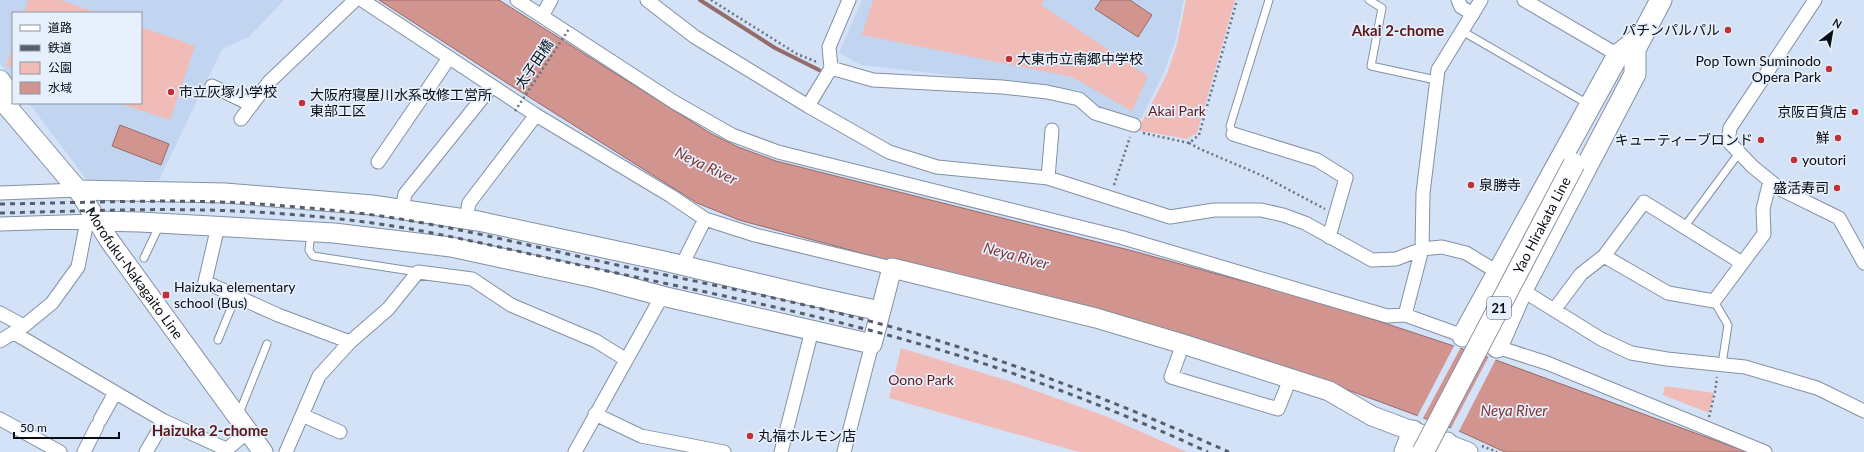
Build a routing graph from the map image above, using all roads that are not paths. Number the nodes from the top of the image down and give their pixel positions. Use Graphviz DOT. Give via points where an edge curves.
graph roads {
  1 [pos="355,0"];
  2 [pos="362,0"];
  3 [pos="518,0"];
  4 [pos="551,0"];
  5 [pos="647,0"];
  6 [pos="849,0"];
  7 [pos="1269,0"];
  8 [pos="1369,0"];
  9 [pos="1458,0"];
  10 [pos="1481,0"];
  11 [pos="1524,0"];
  12 [pos="1661,0"];
  13 [pos="1815,0"];
  14 [pos="1472,14"];
  15 [pos="542,16"];
  16 [pos="1462,31"];
  17 [pos="1632,46"];
  18 [pos="449,58"];
  19 [pos="830,69"];
  20 [pos="0,80"];
  21 [pos="1436,80"];
  22 [pos="212,86"];
  23 [pos="492,86"];
  24 [pos="12,97"];
  25 [pos="0,98"];
  26 [pos="18,104"];
  27 [pos="252,105"];
  28 [pos="1590,105"];
  29 [pos="808,106"];
  30 [pos="0,115"];
  31 [pos="536,115"];
  32 [pos="241,119"];
  33 [pos="1133,128"];
  34 [pos="1052,130"];
  35 [pos="1233,134"];
  36 [pos="44,151"];
  37 [pos="1739,153"];
  38 [pos="378,162"];
  39 [pos="1048,178"];
  40 [pos="1770,181"];
  41 [pos="78,190"];
  42 [pos="0,193"];
  43 [pos="402,209"];
  44 [pos="466,219"];
  45 [pos="705,219"];
  46 [pos="92,221"];
  47 [pos="160,223"];
  48 [pos="0,224"];
  49 [pos="218,226"];
  50 [pos="1685,226"];
  51 [pos="311,232"];
  52 [pos="1330,237"];
  53 [pos="1422,249"];
  54 [pos="1604,256"];
  55 [pos="144,258"];
  56 [pos="1742,263"];
  57 [pos="1864,263"];
  58 [pos="682,265"];
  59 [pos="892,268"];
  60 [pos="418,272"];
  61 [pos="1499,273"];
  62 [pos="1522,290"];
  63 [pos="236,296"];
  64 [pos="662,296"];
  65 [pos="1714,302"];
  66 [pos="880,310"];
  67 [pos="1554,310"];
  68 [pos="0,313"];
  69 [pos="1405,315"];
  70 [pos="19,330"];
  71 [pos="812,330"];
  72 [pos="1463,336"];
  73 [pos="218,340"];
  74 [pos="0,341"];
  75 [pos="350,342"];
  76 [pos="267,344"];
  77 [pos="872,344"];
  78 [pos="1183,344"];
  79 [pos="1497,347"];
  80 [pos="625,359"];
  81 [pos="1720,364"];
  82 [pos="1290,379"];
  83 [pos="115,393"];
  84 [pos="1864,411"];
  85 [pos="595,414"];
  86 [pos="302,415"];
  87 [pos="0,419"];
  88 [pos="164,421"];
  89 [pos="242,425"];
  90 [pos="1413,431"];
  91 [pos="340,432"];
  92 [pos="1445,448"];
  93 [pos="225,450"];
  94 [pos="60,452"];
  95 [pos="84,452"];
  96 [pos="146,452"];
  97 [pos="263,452"];
  98 [pos="286,452"];
  99 [pos="575,452"];
  100 [pos="724,452"];
  101 [pos="780,452"];
  102 [pos="844,452"];
  103 [pos="1405,452"];
  104 [pos="1423,452"];
  105 [pos="1468,452"];
  106 [pos="1765,452"];
  1 -- 27 [label="street" via="269,82"];
  2 -- 18 [label="street"];
  3 -- 15 [label="street"];
  4 -- 15 [label="street"];
  5 -- 29 [label="street" via="695,37"];
  6 -- 19 [label="street" via="829,47"];
  7 -- 35 [label="lane" via="1230,126"];
  8 -- 21 [label="lane" via="1382,8 1370,66"];
  9 -- 14 [label="street" via="1461,7"];
  10 -- 14 [label="street"];
  11 -- 17 [label="street"];
  12 -- 17 [label="main road, Yao Hirakata Line / 21"];
  13 -- 37 [label="street" via="1730,128 1728,141"];
  14 -- 16 [label="street"];
  15 -- 69 [label="street" via="674,102 732,135 778,152 1120,237 1387,316"];
  16 -- 21 [label="street" via="1438,70"];
  16 -- 28 [label="lane"];
  17 -- 28 [label="main road"];
  17 -- 62 [label="main road" via="1635,74"];
  17 -- 104 [label="main road, Yao Hirakata Line / 21, bridge" via="1574,164"];
  18 -- 23 [label="street"];
  18 -- 38 [label="street"];
  19 -- 29 [label="street"];
  19 -- 33 [label="street" via="873,80 1048,92 1079,99 1095,113"];
  20 -- 24 [label="street"];
  21 -- 53 [label="street" via="1423,193"];
  22 -- 27 [label="street"];
  23 -- 31 [label="street"];
  23 -- 43 [label="street" via="405,194"];
  25 -- 36 [label="street, Morofuku-Nakagaito Line"];
  26 -- 36 [label="street"];
  27 -- 32 [label="street"];
  28 -- 61 [label="main road"];
  29 -- 39 [label="street" via="889,152 937,166"];
  30 -- 36 [label="street"];
  31 -- 44 [label="street" via="469,203"];
  31 -- 45 [label="street"];
  34 -- 39 [label="street"];
  35 -- 52 [label="street" via="1317,160 1346,178"];
  36 -- 41 [label="street, Morofuku-Nakagaito Line"];
  37 -- 40 [label="street"];
  37 -- 50 [label="lane"];
  39 -- 52 [label="street" via="1170,216 1214,210 1261,210 1305,223"];
  40 -- 56 [label="street" via="1762,209 1764,234"];
  40 -- 57 [label="street" via="1780,189 1839,218"];
  41 -- 42 [label="street"];
  41 -- 43 [label="street" via="225,193"];
  41 -- 46 [label="street, Morofuku-Nakagaito Line"];
  43 -- 44 [label="street"];
  44 -- 58 [label="street"];
  45 -- 58 [label="street"];
  45 -- 59 [label="street" via="755,235"];
  46 -- 47 [label="street"];
  46 -- 48 [label="street"];
  46 -- 70 [label="street" via="78,267 52,303"];
  46 -- 89 [label="street, Morofuku-Nakagaito Line"];
  47 -- 49 [label="street"];
  47 -- 55 [label="lane"];
  49 -- 51 [label="street"];
  49 -- 63 [label="street" via="205,282"];
  50 -- 54 [label="street" via="1644,202"];
  50 -- 56 [label="street"];
  51 -- 60 [label="lane" via="309,250 313,256"];
  51 -- 64 [label="street" via="451,247 595,278"];
  52 -- 53 [label="street" via="1372,260 1396,259"];
  53 -- 61 [label="street" via="1442,247 1466,253"];
  53 -- 69 [label="street"];
  54 -- 65 [label="street" via="1668,293"];
  54 -- 67 [label="street" via="1581,274"];
  56 -- 65 [label="street"];
  58 -- 66 [label="street"];
  59 -- 66 [label="street"];
  59 -- 78 [label="street" via="1096,318"];
  60 -- 75 [label="street" via="388,309"];
  60 -- 80 [label="street" via="472,279 511,304 596,341"];
  61 -- 72 [label="main road"];
  62 -- 67 [label="street"];
  62 -- 79 [label="main road"];
  63 -- 73 [label="lane"];
  63 -- 75 [label="street"];
  64 -- 71 [label="street"];
  64 -- 80 [label="street"];
  65 -- 81 [label="lane" via="1728,325"];
  66 -- 77 [label="street"];
  67 -- 81 [label="street" via="1601,339 1631,353"];
  68 -- 70 [label="street"];
  69 -- 72 [label="street"];
  70 -- 74 [label="street"];
  70 -- 83 [label="street"];
  71 -- 77 [label="street"];
  71 -- 101 [label="street"];
  72 -- 79 [label="street"];
  75 -- 86 [label="street" via="319,376"];
  76 -- 89 [label="lane"];
  77 -- 102 [label="street"];
  78 -- 82 [label="street"];
  78 -- 82 [label="street" via="1171,377 1278,409"];
  79 -- 106 [label="street" via="1546,363"];
  80 -- 85 [label="street"];
  81 -- 84 [label="street" via="1745,367 1817,388"];
  82 -- 90 [label="street" via="1329,391 1372,416"];
  83 -- 88 [label="street"];
  83 -- 95 [label="street"];
  85 -- 99 [label="street"];
  85 -- 100 [label="street" via="641,436"];
  86 -- 91 [label="street"];
  86 -- 98 [label="street"];
  87 -- 94 [label="street"];
  88 -- 93 [label="street"];
  88 -- 96 [label="street"];
  89 -- 93 [label="street"];
  89 -- 97 [label="street, Morofuku-Nakagaito Line"];
  90 -- 92 [label="street"];
  90 -- 103 [label="main road"];
  92 -- 105 [label="street"];
}
